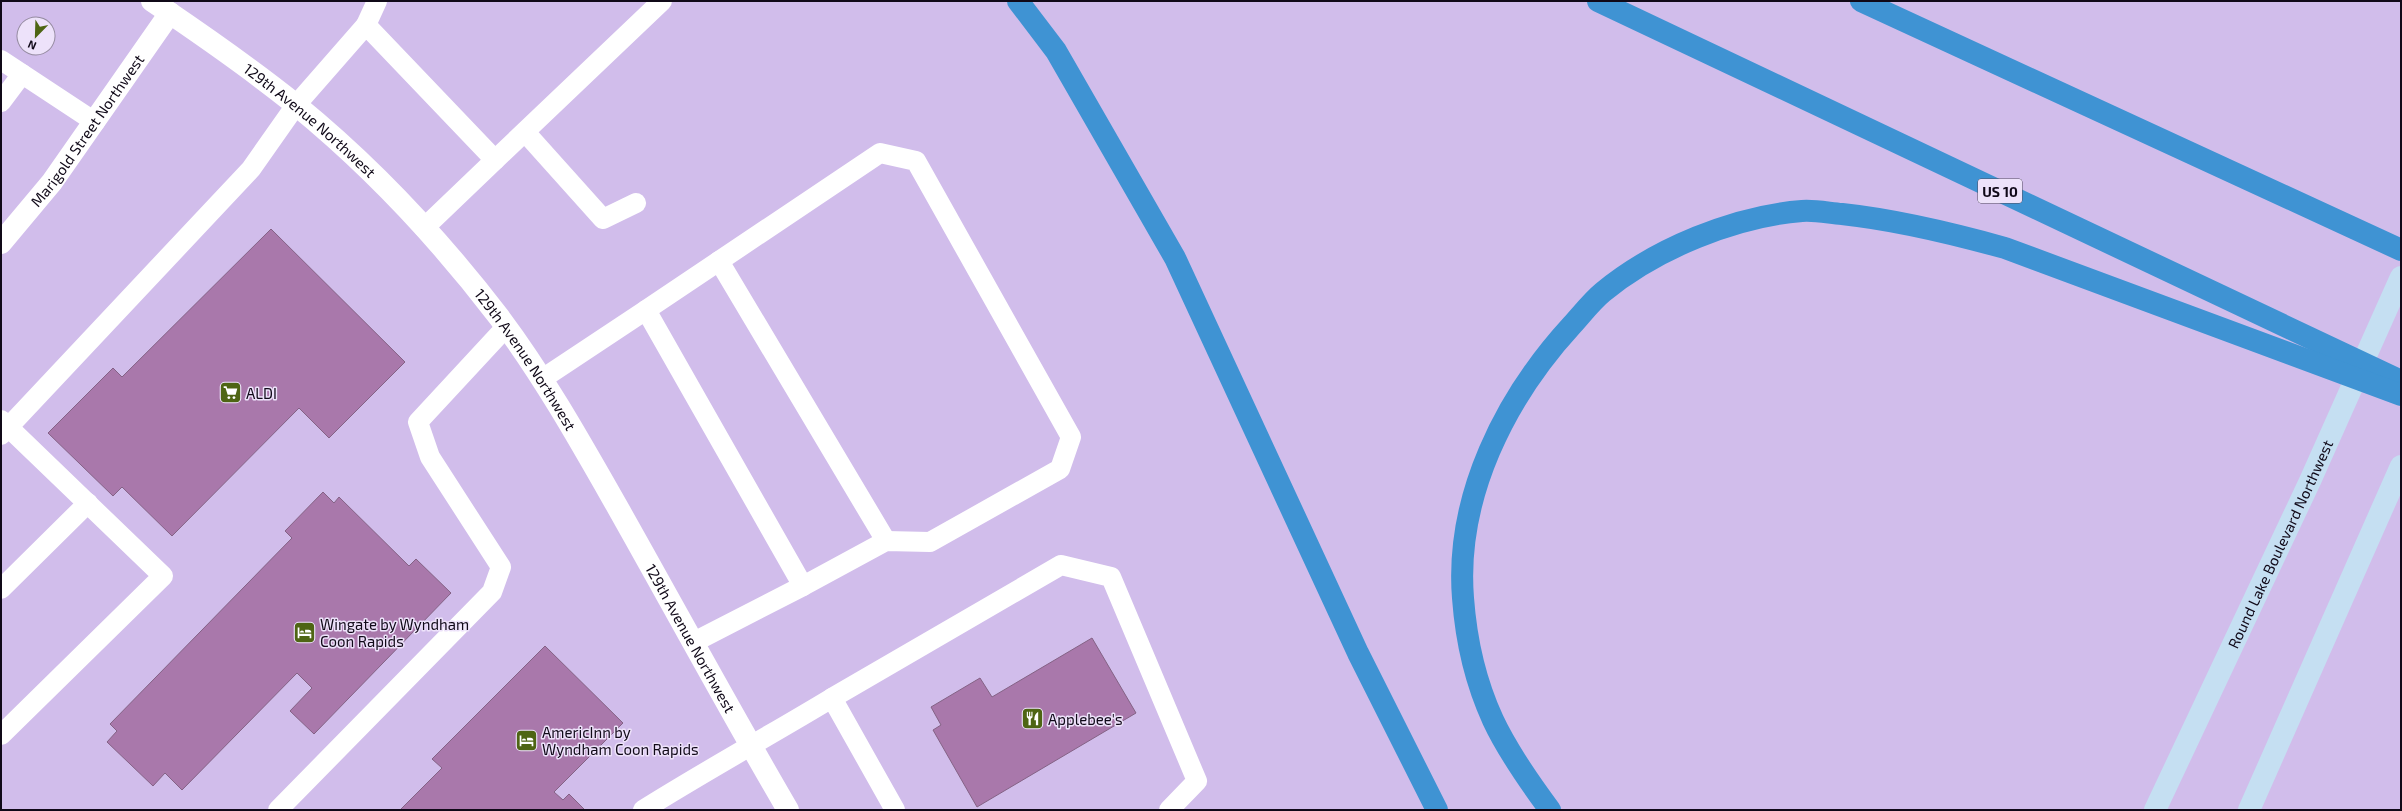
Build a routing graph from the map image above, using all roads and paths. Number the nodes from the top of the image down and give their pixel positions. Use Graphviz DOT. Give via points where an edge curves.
graph roads {
  1 [pos="152,1"];
  2 [pos="377,1"];
  3 [pos="662,1"];
  4 [pos="1018,1"];
  5 [pos="1598,1"];
  6 [pos="1861,1"];
  7 [pos="170,13"];
  8 [pos="366,25"];
  9 [pos="1,60"];
  10 [pos="22,74"];
  11 [pos="1,102"];
  12 [pos="296,105"];
  13 [pos="95,122"];
  14 [pos="525,132"];
  15 [pos="495,160"];
  16 [pos="2285,196"];
  17 [pos="636,203"];
  18 [pos="424,228"];
  19 [pos="2401,236"];
  20 [pos="1,243"];
  21 [pos="2401,250"];
  22 [pos="719,262"];
  23 [pos="2401,277"];
  24 [pos="646,310"];
  25 [pos="506,327"];
  26 [pos="542,379"];
  27 [pos="2401,381"];
  28 [pos="2401,395"];
  29 [pos="4,428"];
  30 [pos="2401,466"];
  31 [pos="88,503"];
  32 [pos="886,541"];
  33 [pos="802,586"];
  34 [pos="1,589"];
  35 [pos="694,642"];
  36 [pos="832,698"];
  37 [pos="1,735"];
  38 [pos="751,747"];
  39 [pos="278,810"];
  40 [pos="643,810"];
  41 [pos="788,810"];
  42 [pos="895,810"];
  43 [pos="1169,810"];
  44 [pos="1437,810"];
  45 [pos="1550,810"];
  46 [pos="2155,810"];
  47 [pos="2249,810"];
  1 -- 7 [label="street, 129th Avenue Northwest"];
  2 -- 8 [label="lane"];
  3 -- 14 [label="lane"];
  4 -- 44 [label="highway" via="1056,51 1175,258 1358,653"];
  5 -- 27 [label="highway, US 10"];
  6 -- 16 [label="highway"];
  7 -- 12 [label="street, 129th Avenue Northwest"];
  7 -- 13 [label="street, Marigold Street Northwest"];
  8 -- 12 [label="lane"];
  8 -- 15 [label="lane"];
  9 -- 10 [label="lane"];
  10 -- 11 [label="lane"];
  10 -- 13 [label="lane"];
  12 -- 18 [label="street, 129th Avenue Northwest" via="363,165"];
  12 -- 29 [label="lane" via="251,169"];
  13 -- 20 [label="street, Marigold Street Northwest" via="52,182"];
  14 -- 15 [label="lane"];
  14 -- 17 [label="lane" via="603,219"];
  15 -- 18 [label="lane"];
  16 -- 19 [label="highway"];
  16 -- 21 [label="highway"];
  18 -- 25 [label="street, 129th Avenue Northwest"];
  22 -- 24 [label="lane"];
  22 -- 32 [label="lane"];
  22 -- 32 [label="lane" via="880,153 916,161 1071,437 1060,470 930,542"];
  23 -- 46 [label="main road, Round Lake Boulevard Northwest" via="2310,481"];
  24 -- 26 [label="lane"];
  24 -- 33 [label="lane"];
  25 -- 26 [label="street, 129th Avenue Northwest"];
  25 -- 39 [label="lane" via="418,422 430,457 501,567 492,592"];
  26 -- 35 [label="street, 129th Avenue Northwest"];
  28 -- 45 [label="highway" via="2005,248 1941,230 1868,217 1804,211 1747,220 1648,260 1602,292 1552,348 1509,411 1482,466 1470,510 1464,552 1463,598 1473,662 1494,721 1534,789"];
  29 -- 31 [label="lane"];
  30 -- 47 [label="main road"];
  31 -- 34 [label="lane"];
  31 -- 37 [label="lane" via="164,576"];
  32 -- 33 [label="lane"];
  33 -- 35 [label="lane"];
  35 -- 38 [label="street, 129th Avenue Northwest"];
  36 -- 38 [label="lane"];
  36 -- 42 [label="lane"];
  36 -- 43 [label="lane" via="1061,565 1111,577 1197,781"];
  38 -- 40 [label="lane" via="699,774"];
  38 -- 41 [label="street, 129th Avenue Northwest"];
}
